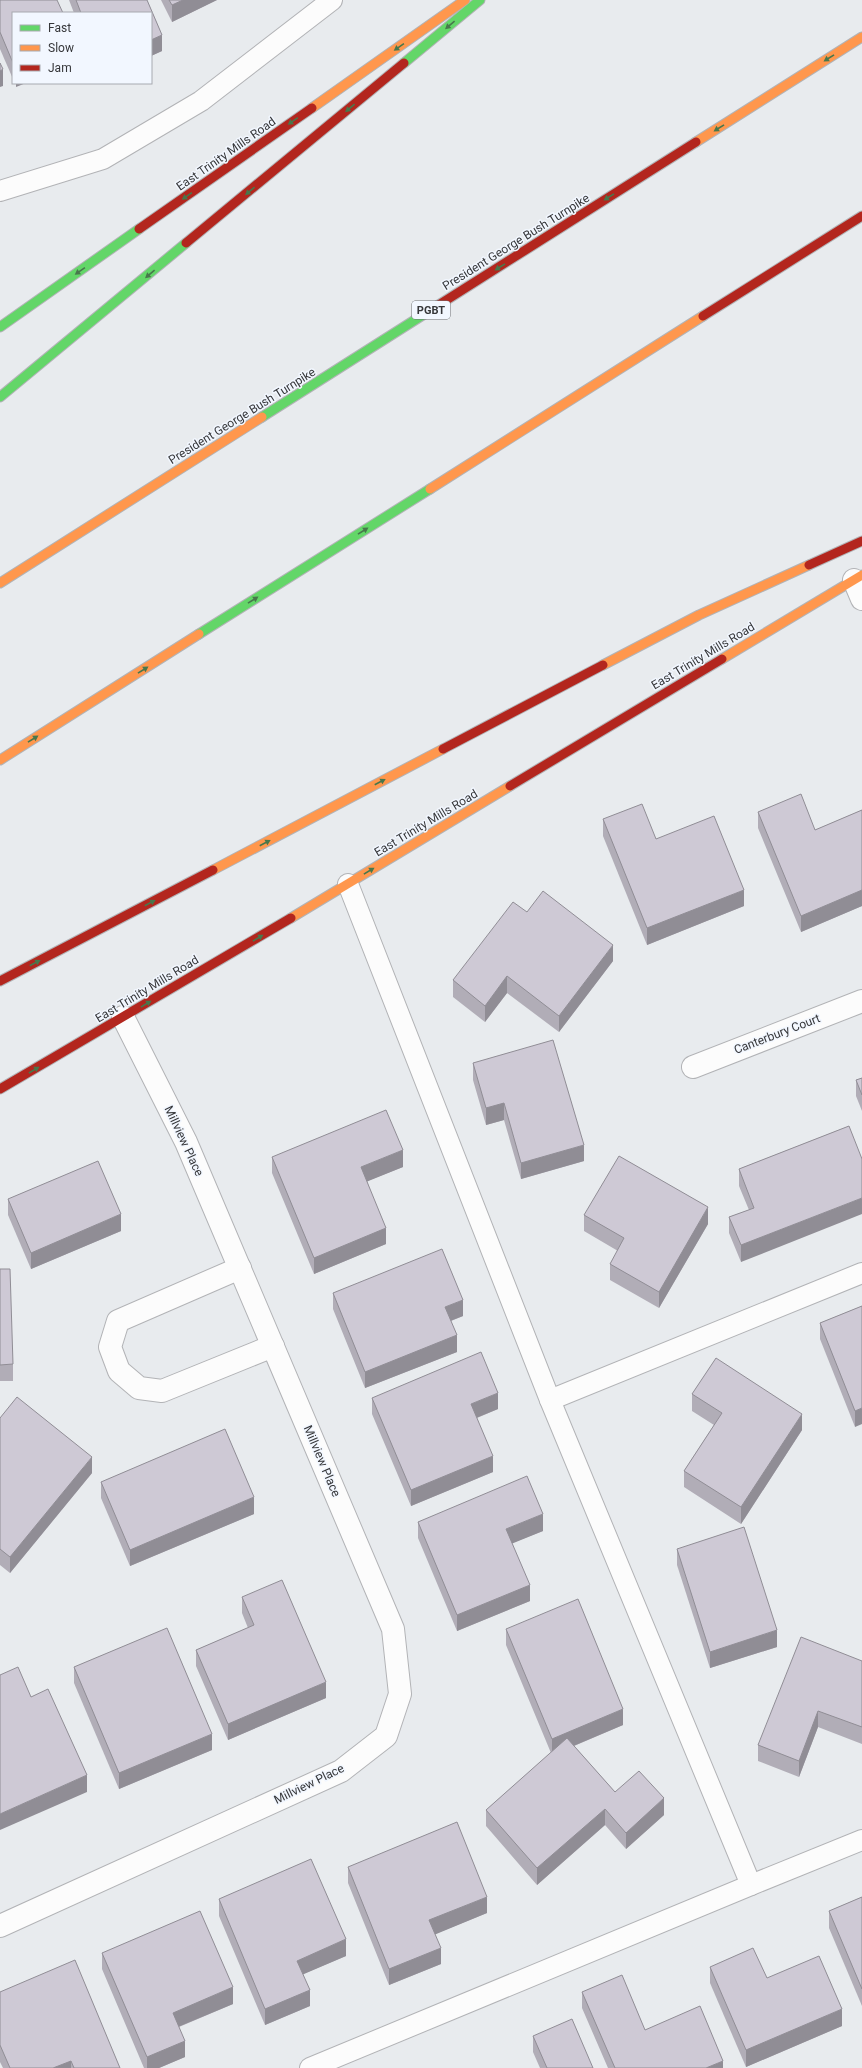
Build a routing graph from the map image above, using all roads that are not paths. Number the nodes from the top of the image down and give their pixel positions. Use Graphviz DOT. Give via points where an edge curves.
graph roads {
  1 [pos="332,0"];
  2 [pos="465,0"];
  3 [pos="480,0"];
  4 [pos="862,37"];
  5 [pos="0,191"];
  6 [pos="862,216"];
  7 [pos="0,327"];
  8 [pos="0,397"];
  9 [pos="862,541"];
  10 [pos="0,583"];
  11 [pos="859,584"];
  12 [pos="0,760"];
  13 [pos="348,884"];
  14 [pos="0,981"];
  15 [pos="862,1001"];
  16 [pos="123,1017"];
  17 [pos="693,1067"];
  18 [pos="0,1089"];
  19 [pos="240,1268"];
  20 [pos="862,1273"];
  21 [pos="273,1346"];
  22 [pos="550,1400"];
  23 [pos="862,1840"];
  24 [pos="751,1885"];
  25 [pos="0,1926"];
  26 [pos="310,2068"];
  1 -- 5 [label="lane" via="201,101 104,159"];
  2 -- 7 [label="main road, East Trinity Mills Road, one-way"];
  3 -- 8 [label="main road, one-way"];
  4 -- 10 [label="main road, President George Bush Turnpike / PGBT, one-way"];
  12 -- 6 [label="main road, one-way"];
  14 -- 9 [label="main road, one-way" via="699,615"];
  13 -- 11 [label="main road, East Trinity Mills Road, one-way"];
  16 -- 13 [label="main road, East Trinity Mills Road, one-way"];
  13 -- 22 [label="lane"];
  15 -- 17 [label="street, Canterbury Court"];
  18 -- 16 [label="main road, East Trinity Mills Road, one-way"];
  16 -- 19 [label="street, Millview Place" via="186,1142"];
  19 -- 21 [label="street, Millview Place"];
  19 -- 21 [label="street" via="118,1321 110,1347 119,1371 139,1388 162,1391"];
  20 -- 22 [label="lane"];
  21 -- 25 [label="street, Millview Place" via="393,1629 400,1694 386,1736 341,1771"];
  22 -- 24 [label="lane"];
  23 -- 24 [label="lane"];
  24 -- 26 [label="lane"];
}
